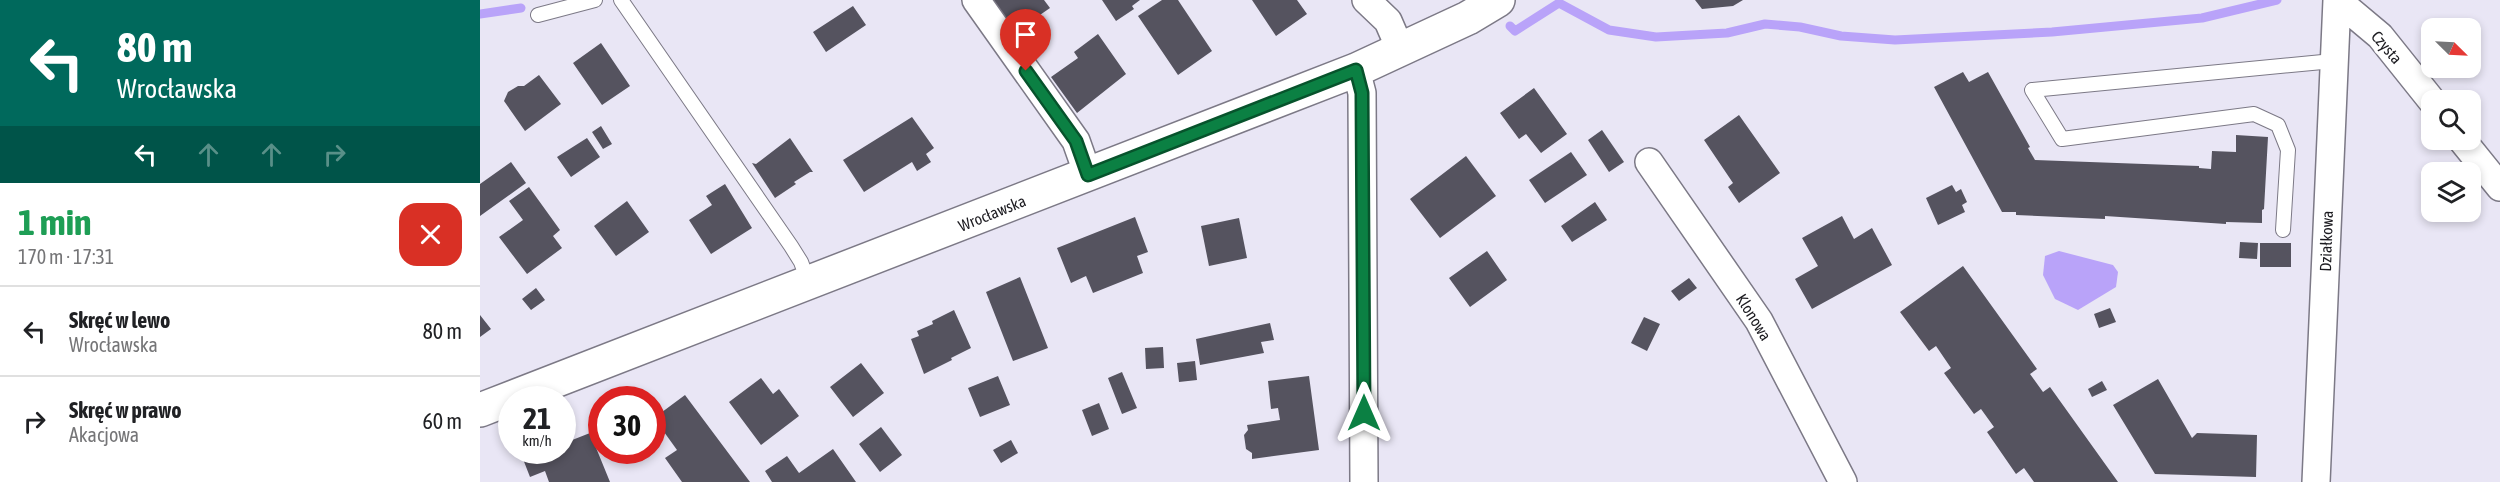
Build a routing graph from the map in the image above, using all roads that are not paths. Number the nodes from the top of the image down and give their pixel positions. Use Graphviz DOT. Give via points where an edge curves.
graph roads {
  1 [pos="595,0"];
  2 [pos="621,0"];
  3 [pos="976,0"];
  4 [pos="1366,0"];
  5 [pos="1498,0"];
  6 [pos="2337,0"];
  7 [pos="538,15"];
  8 [pos="1401,51"];
  9 [pos="2333,61"];
  10 [pos="1356,70"];
  11 [pos="2423,90"];
  12 [pos="2471,150"];
  13 [pos="1649,162"];
  14 [pos="1088,175"];
  15 [pos="2500,187"];
  16 [pos="2283,230"];
  17 [pos="809,284"];
  18 [pos="480,410"];
  19 [pos="1364,482"];
  20 [pos="1843,482"];
  21 [pos="2316,482"];
  1 -- 7 [label="lane"];
  2 -- 17 [label="lane" via="791,246"];
  3 -- 14 [label="street" via="1076,141"];
  4 -- 8 [label="street" via="1388,21"];
  5 -- 8 [label="main road, Wrocławska"];
  6 -- 9 [label="street, Działkowa"];
  6 -- 11 [label="street, Czysta" via="2380,36"];
  8 -- 10 [label="main road, Wrocławska"];
  9 -- 16 [label="lane" via="2032,90 2062,139 2254,114 2278,125 2288,150"];
  9 -- 21 [label="street, Działkowa"];
  10 -- 14 [label="main road, Wrocławska"];
  10 -- 19 [label="street" via="1362,93"];
  12 -- 15 [label="street"];
  13 -- 20 [label="street, Klonowa" via="1758,321"];
  14 -- 17 [label="main road, Wrocławska"];
  17 -- 18 [label="main road, Wrocławska"];
}
